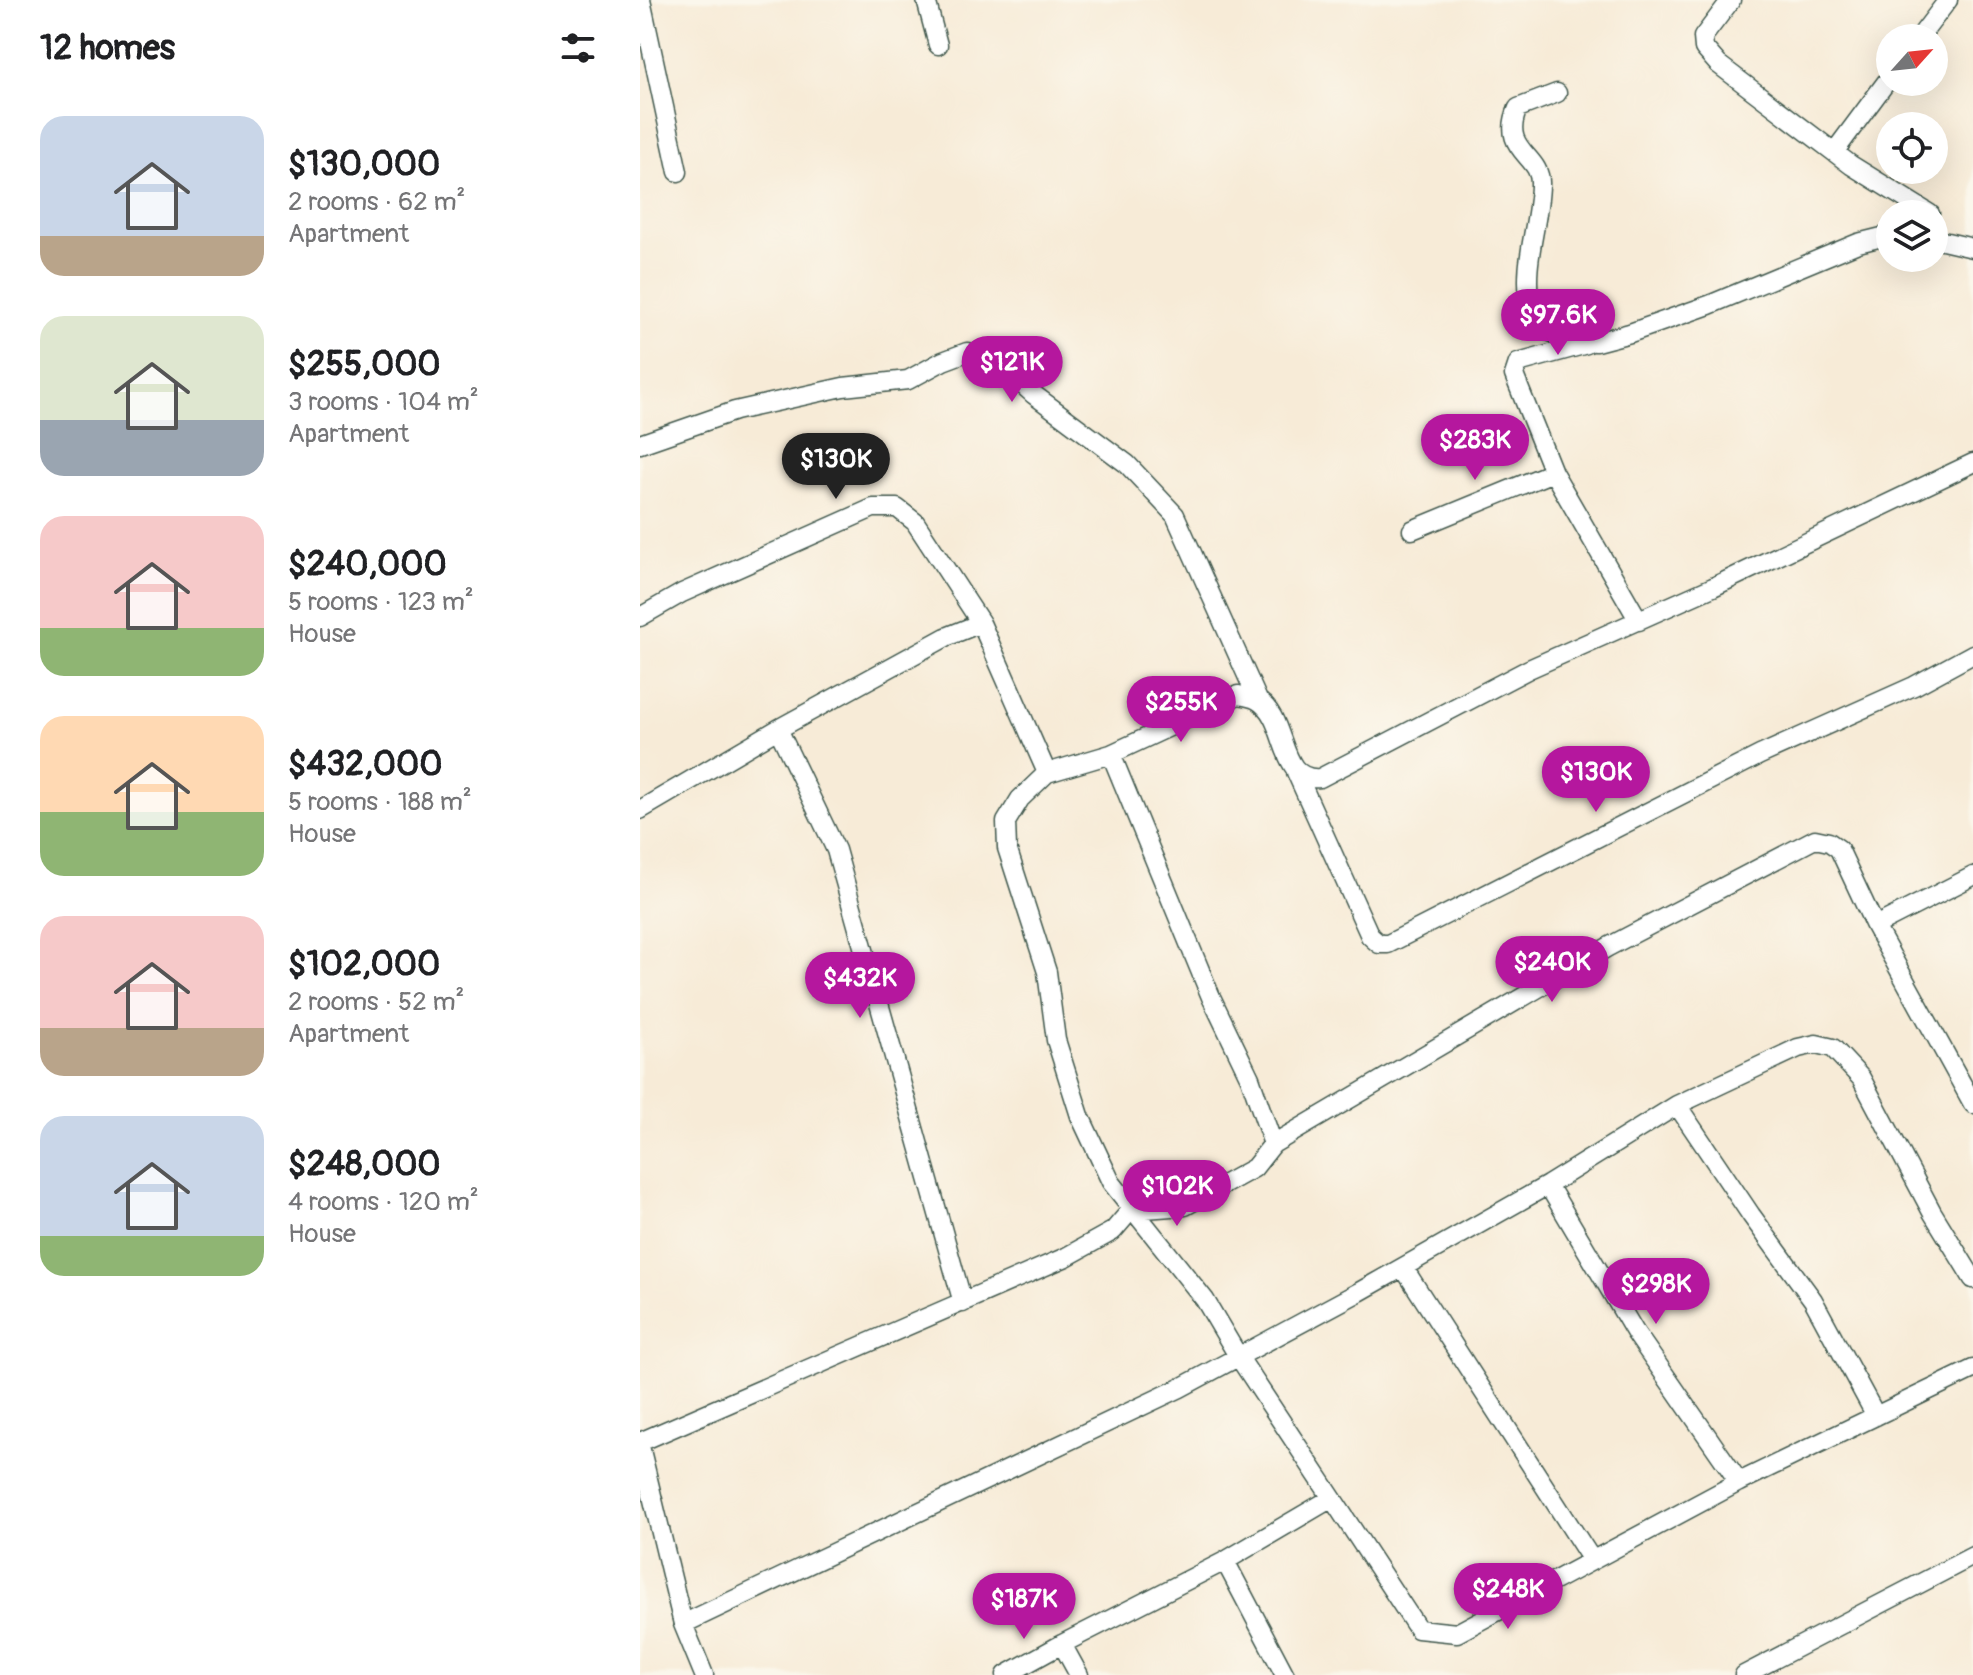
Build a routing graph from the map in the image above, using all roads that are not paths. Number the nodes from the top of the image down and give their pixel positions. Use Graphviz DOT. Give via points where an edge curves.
graph roads {
  1 [pos="641,0"];
  2 [pos="926,0"];
  3 [pos="1731,0"];
  4 [pos="1948,0"];
  5 [pos="1930,24"];
  6 [pos="938,45"];
  7 [pos="1557,93"];
  8 [pos="1876,96"];
  9 [pos="1835,151"];
  10 [pos="678,172"];
  11 [pos="1905,200"];
  12 [pos="1876,238"];
  13 [pos="1948,242"];
  14 [pos="1973,248"];
  15 [pos="1596,342"];
  16 [pos="640,444"];
  17 [pos="1973,463"];
  18 [pos="1553,472"];
  19 [pos="1412,530"];
  20 [pos="640,617"];
  21 [pos="1639,621"];
  22 [pos="981,623"];
  23 [pos="1973,654"];
  24 [pos="1258,700"];
  25 [pos="778,729"];
  26 [pos="1111,754"];
  27 [pos="1296,772"];
  28 [pos="1047,773"];
  29 [pos="640,810"];
  30 [pos="1973,876"];
  31 [pos="1875,926"];
  32 [pos="1968,1083"];
  33 [pos="1973,1104"];
  34 [pos="1677,1105"];
  35 [pos="1273,1144"];
  36 [pos="1548,1185"];
  37 [pos="1131,1210"];
  38 [pos="1403,1267"];
  39 [pos="1973,1279"];
  40 [pos="963,1303"];
  41 [pos="1238,1356"];
  42 [pos="1973,1369"];
  43 [pos="1876,1416"];
  44 [pos="640,1444"];
  45 [pos="1739,1482"];
  46 [pos="1332,1498"];
  47 [pos="1973,1556"];
  48 [pos="1592,1560"];
  49 [pos="1225,1561"];
  50 [pos="683,1624"];
  51 [pos="1062,1644"];
  52 [pos="704,1675"];
  53 [pos="1006,1675"];
  54 [pos="1079,1675"];
  55 [pos="1285,1675"];
  56 [pos="1744,1675"];
  1 -- 10 [label="street"];
  2 -- 6 [label="street"];
  3 -- 9 [label="street" via="1703,37 1704,48"];
  4 -- 5 [label="street"];
  7 -- 15 [label="street" via="1518,108 1512,123 1514,139 1541,181 1528,279 1531,308 1542,329"];
  8 -- 9 [label="street"];
  9 -- 11 [label="street"];
  12 -- 15 [label="street" via="1666,321"];
  13 -- 14 [label="street"];
  15 -- 18 [label="street" via="1518,363 1514,375"];
  16 -- 24 [label="street" via="735,411 843,387 908,380 967,352 994,359 1127,464 1175,515"];
  17 -- 21 [label="street"];
  18 -- 19 [label="street"];
  18 -- 21 [label="street"];
  20 -- 22 [label="street" via="873,508 897,508 915,522"];
  21 -- 27 [label="street" via="1529,669 1320,778"];
  22 -- 25 [label="street"];
  22 -- 28 [label="street"];
  23 -- 27 [label="street" via="1760,755 1388,944 1370,936"];
  24 -- 26 [label="street" via="1238,695"];
  24 -- 27 [label="street" via="1274,719"];
  25 -- 29 [label="street"];
  25 -- 40 [label="street" via="836,850"];
  26 -- 28 [label="street"];
  26 -- 35 [label="street" via="1250,1078"];
  28 -- 37 [label="street" via="1020,799 1006,822 1007,848 1047,972 1056,1040 1080,1116 1111,1182"];
  30 -- 31 [label="street"];
  31 -- 32 [label="street"];
  31 -- 35 [label="street" via="1839,849 1815,839 1608,947"];
  32 -- 33 [label="street"];
  34 -- 36 [label="street"];
  34 -- 39 [label="street" via="1798,1048 1833,1048 1861,1078"];
  34 -- 43 [label="street" via="1813,1300"];
  35 -- 37 [label="street" via="1254,1168 1185,1206"];
  36 -- 38 [label="street"];
  36 -- 45 [label="street" via="1635,1332"];
  37 -- 40 [label="street" via="1113,1231"];
  37 -- 41 [label="street" via="1205,1300"];
  38 -- 41 [label="street"];
  38 -- 48 [label="street"];
  40 -- 44 [label="street"];
  41 -- 46 [label="street"];
  41 -- 50 [label="street"];
  42 -- 43 [label="street"];
  43 -- 45 [label="street"];
  44 -- 50 [label="street"];
  45 -- 48 [label="street"];
  46 -- 48 [label="street" via="1418,1629 1457,1633"];
  46 -- 49 [label="street"];
  47 -- 56 [label="street"];
  49 -- 51 [label="street"];
  49 -- 55 [label="street"];
  50 -- 52 [label="street"];
  51 -- 53 [label="street"];
  51 -- 54 [label="street"];
}
